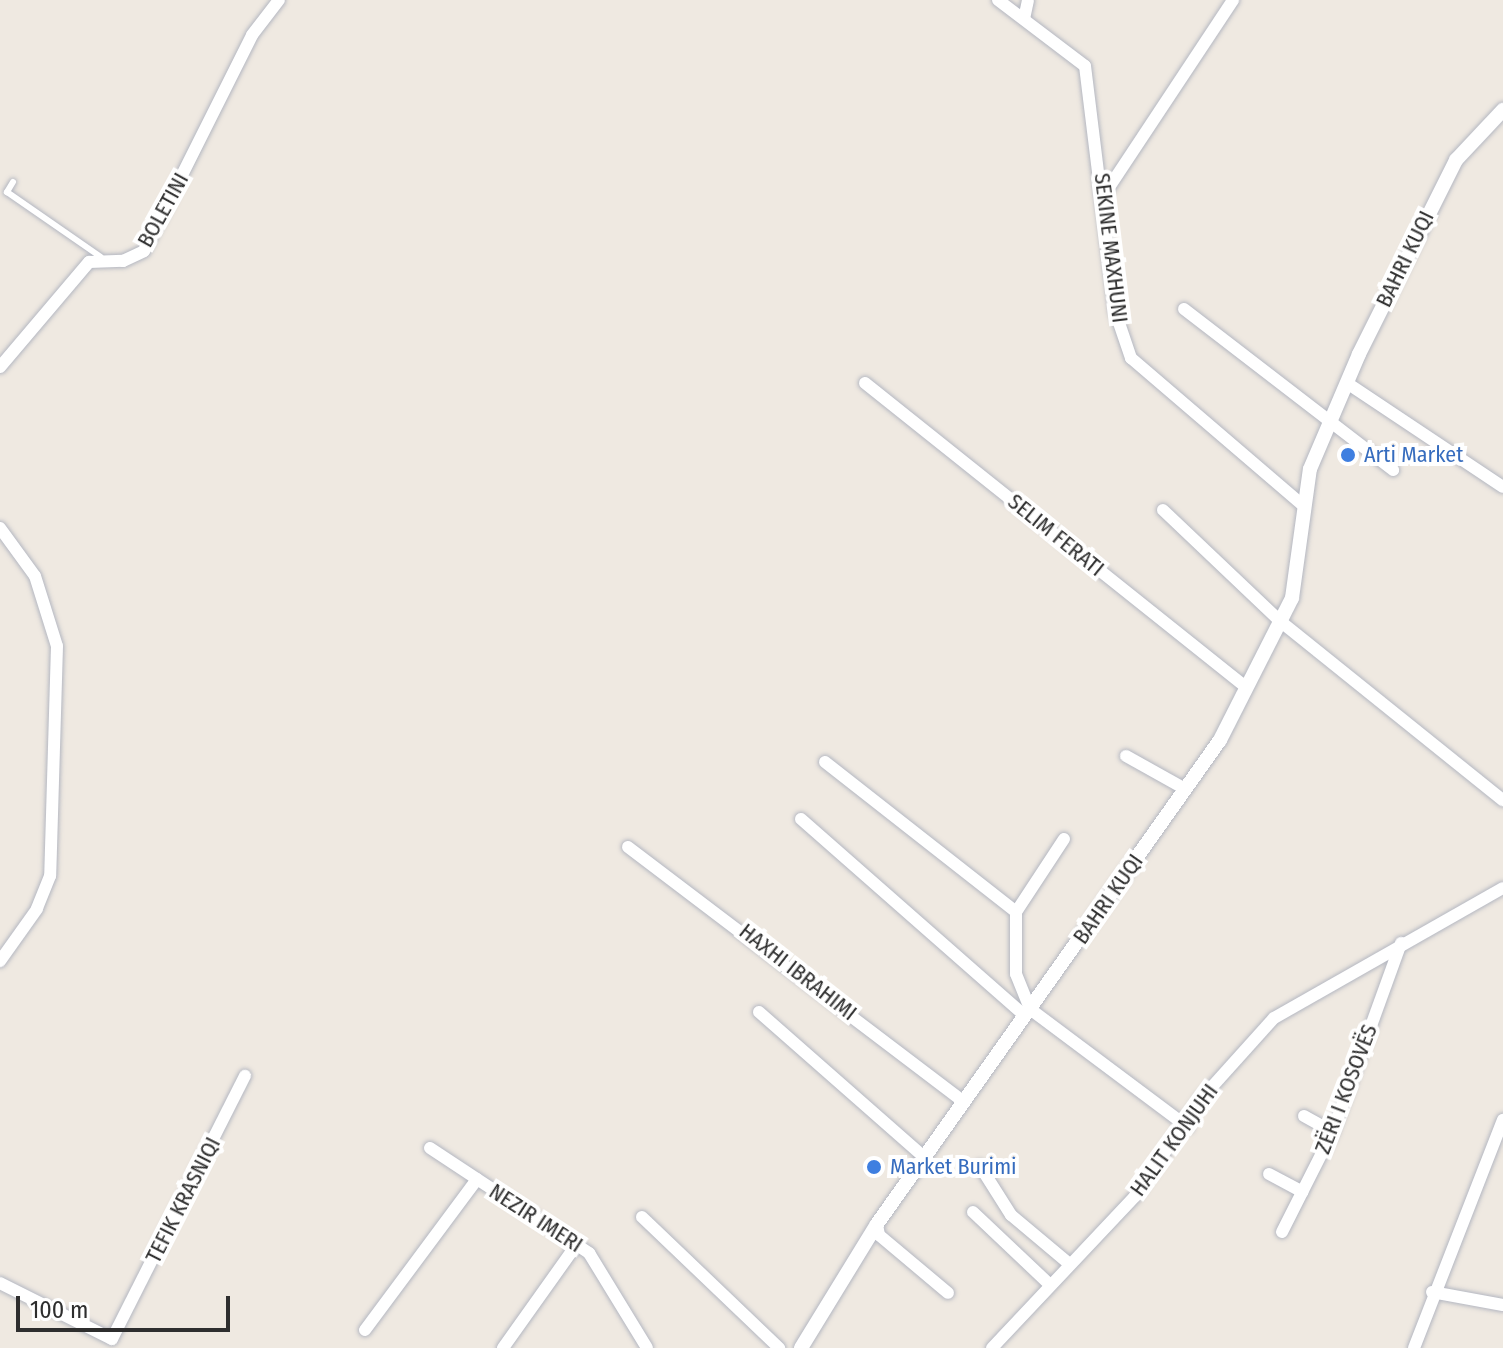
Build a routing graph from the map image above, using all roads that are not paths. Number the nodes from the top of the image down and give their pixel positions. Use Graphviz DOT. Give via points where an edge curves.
graph roads {
  1 [pos="279,0"];
  2 [pos="998,0"];
  3 [pos="1028,0"];
  4 [pos="1233,0"];
  5 [pos="1024,19"];
  6 [pos="1503,110"];
  7 [pos="13,182"];
  8 [pos="1104,195"];
  9 [pos="101,257"];
  10 [pos="1184,309"];
  11 [pos="0,367"];
  12 [pos="865,383"];
  13 [pos="1347,383"];
  14 [pos="1330,423"];
  15 [pos="1393,470"];
  16 [pos="1503,487"];
  17 [pos="1305,507"];
  18 [pos="1163,510"];
  19 [pos="0,528"];
  20 [pos="1280,621"];
  21 [pos="1246,687"];
  22 [pos="1126,756"];
  23 [pos="825,762"];
  24 [pos="1185,789"];
  25 [pos="1503,800"];
  26 [pos="801,819"];
  27 [pos="1064,839"];
  28 [pos="628,847"];
  29 [pos="1503,888"];
  30 [pos="1016,912"];
  31 [pos="1401,943"];
  32 [pos="0,961"];
  33 [pos="759,1012"];
  34 [pos="1027,1013"];
  35 [pos="245,1076"];
  36 [pos="964,1102"];
  37 [pos="1303,1118"];
  38 [pos="1503,1120"];
  39 [pos="1188,1127"];
  40 [pos="1331,1135"];
  41 [pos="430,1148"];
  42 [pos="924,1157"];
  43 [pos="980,1166"];
  44 [pos="1269,1174"];
  45 [pos="477,1179"];
  46 [pos="1303,1192"];
  47 [pos="973,1212"];
  48 [pos="642,1217"];
  49 [pos="877,1224"];
  50 [pos="1282,1232"];
  51 [pos="577,1244"];
  52 [pos="1067,1262"];
  53 [pos="1047,1282"];
  54 [pos="0,1283"];
  55 [pos="1432,1292"];
  56 [pos="948,1293"];
  57 [pos="1503,1305"];
  58 [pos="365,1330"];
  59 [pos="995,1347"];
  60 [pos="503,1348"];
  61 [pos="647,1348"];
  62 [pos="779,1348"];
  63 [pos="801,1348"];
  64 [pos="1414,1348"];
  1 -- 9 [label="street, BOLETINI" via="252,35 144,251 123,261"];
  2 -- 5 [label="street, SEKINE MAXHUNI"];
  3 -- 5 [label="street"];
  4 -- 8 [label="street"];
  5 -- 8 [label="street, SEKINE MAXHUNI" via="1085,66"];
  6 -- 13 [label="street, BAHRI KUQI" via="1438,193"];
  7 -- 9 [label="lane" via="7,192"];
  8 -- 17 [label="street, SEKINE MAXHUNI" via="1115,311 1131,358"];
  9 -- 11 [label="street"];
  10 -- 14 [label="street"];
  12 -- 21 [label="street, SELIM FERATI"];
  13 -- 14 [label="street, BAHRI KUQI"];
  13 -- 16 [label="street"];
  14 -- 15 [label="street"];
  14 -- 17 [label="street, BAHRI KUQI" via="1310,469"];
  17 -- 20 [label="street, BAHRI KUQI" via="1292,598"];
  18 -- 20 [label="street"];
  19 -- 32 [label="street" via="35,576 57,646 50,876 37,909"];
  20 -- 21 [label="street, BAHRI KUQI"];
  20 -- 25 [label="street"];
  21 -- 24 [label="street, BAHRI KUQI"];
  22 -- 24 [label="street"];
  23 -- 30 [label="street"];
  24 -- 34 [label="street, BAHRI KUQI"];
  26 -- 34 [label="street"];
  27 -- 30 [label="street"];
  28 -- 36 [label="street, HAXHI IBRAHIMI"];
  29 -- 31 [label="street, HALIT KONJUHI"];
  30 -- 34 [label="street" via="1016,974"];
  31 -- 39 [label="street, HALIT KONJUHI" via="1274,1018 1201,1099"];
  31 -- 40 [label="street, ZËRI I KOSOVËS"];
  33 -- 42 [label="street"];
  34 -- 36 [label="street, BAHRI KUQI"];
  34 -- 39 [label="street"];
  35 -- 54 [label="street, TEFIK KRASNIQI" via="112,1339"];
  36 -- 42 [label="street, BAHRI KUQI"];
  37 -- 40 [label="street"];
  38 -- 55 [label="street"];
  39 -- 52 [label="street, HALIT KONJUHI" via="1135,1196"];
  40 -- 46 [label="street, ZËRI I KOSOVËS"];
  41 -- 45 [label="street, NEZIR IMERI"];
  42 -- 49 [label="street, BAHRI KUQI"];
  43 -- 52 [label="street" via="1011,1215"];
  44 -- 46 [label="street"];
  45 -- 51 [label="street, NEZIR IMERI"];
  45 -- 58 [label="street"];
  46 -- 50 [label="street, ZËRI I KOSOVËS"];
  47 -- 53 [label="street"];
  48 -- 62 [label="street"];
  49 -- 56 [label="street" via="879,1235"];
  49 -- 63 [label="street, BAHRI KUQI"];
  51 -- 60 [label="street"];
  51 -- 61 [label="street, NEZIR IMERI" via="623,1299"];
  52 -- 53 [label="street, HALIT KONJUHI"];
  53 -- 59 [label="street, HALIT KONJUHI"];
  55 -- 57 [label="street"];
  55 -- 64 [label="street"];
}
